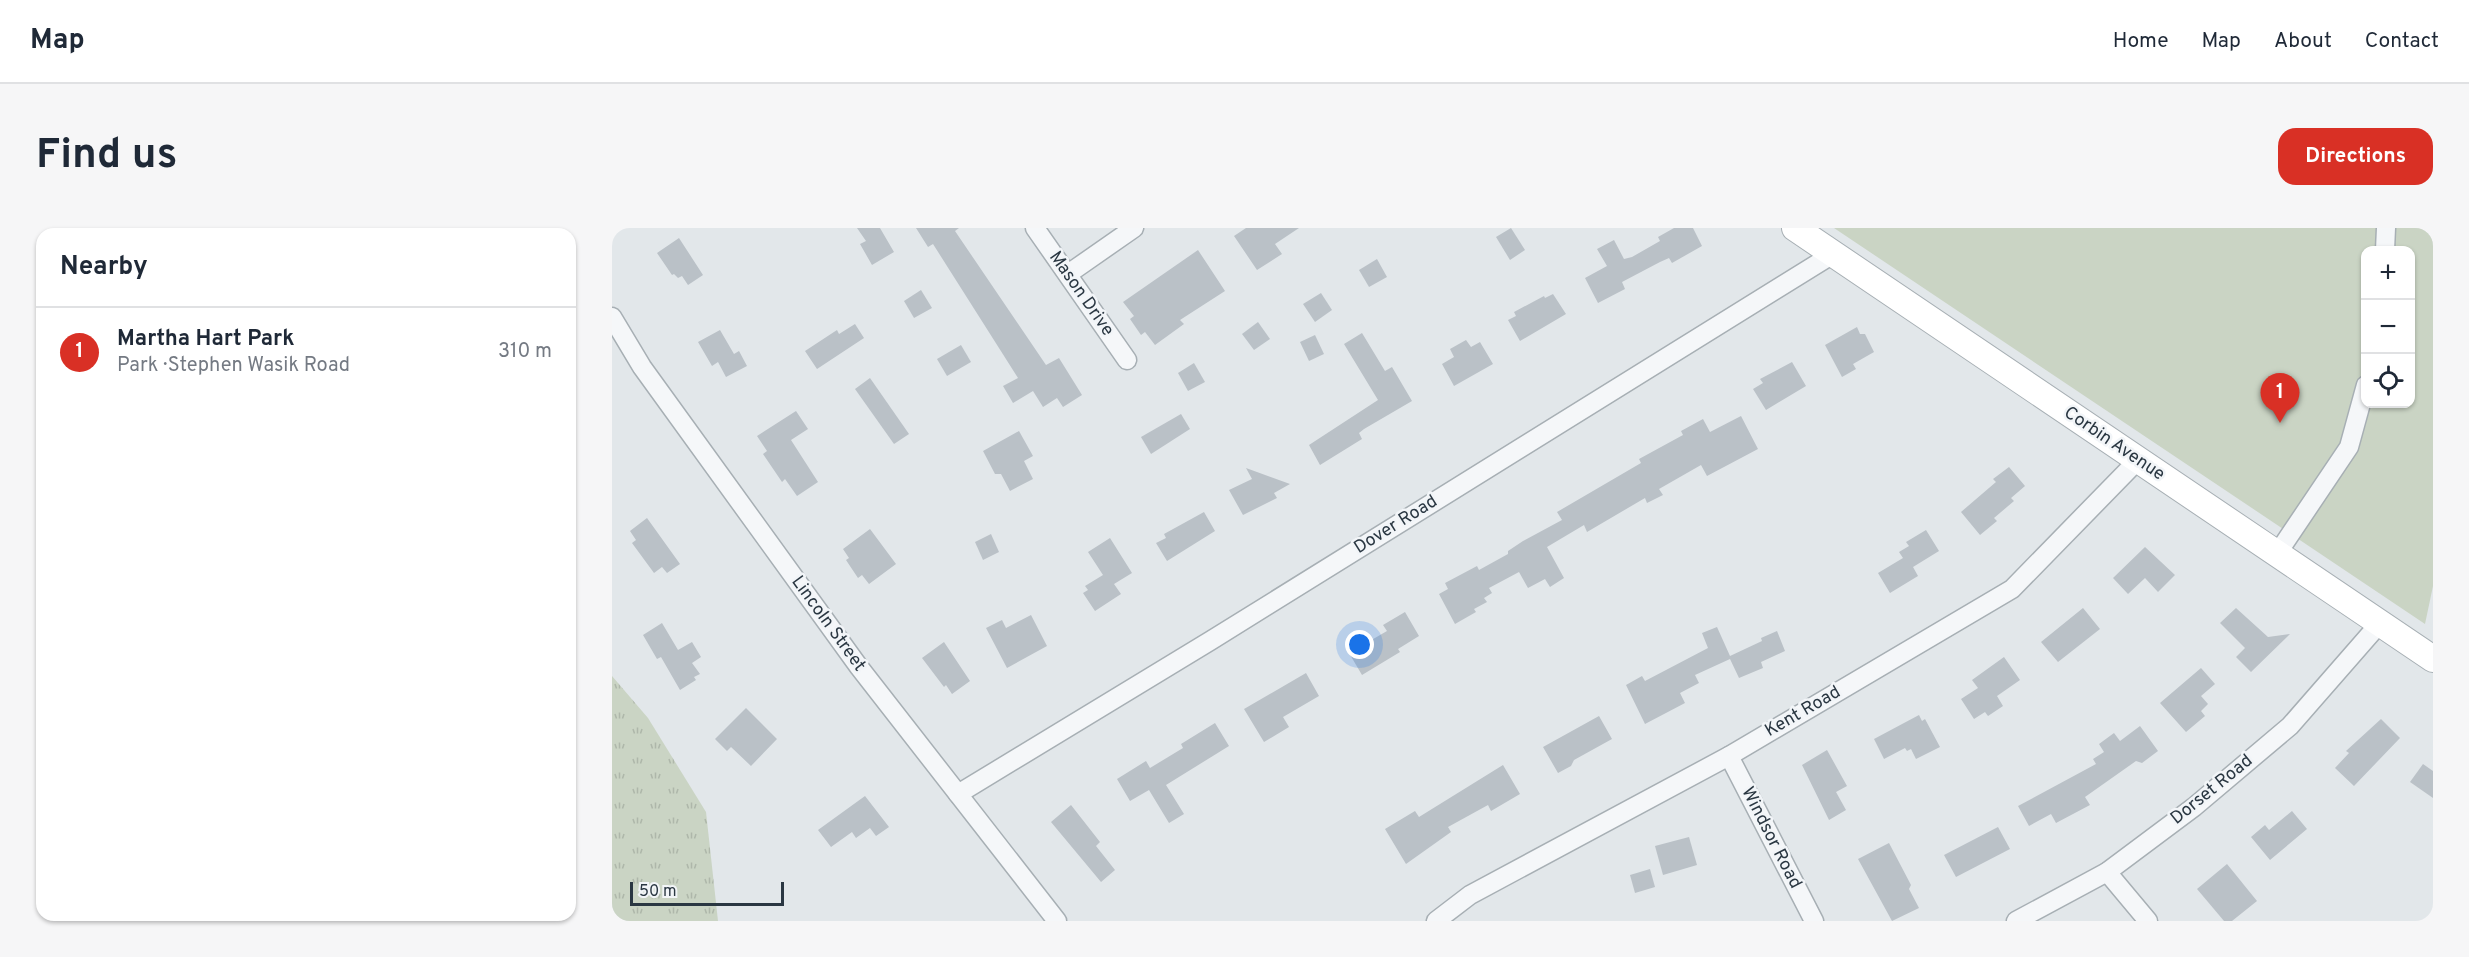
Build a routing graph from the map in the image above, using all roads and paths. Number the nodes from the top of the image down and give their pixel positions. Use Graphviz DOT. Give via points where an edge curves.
graph roads {
  1 [pos="1035,228"];
  2 [pos="1134,228"];
  3 [pos="1795,228"];
  4 [pos="2386,228"];
  5 [pos="2385,246"];
  6 [pos="1833,254"];
  7 [pos="1068,274"];
  8 [pos="612,317"];
  9 [pos="1127,360"];
  10 [pos="2361,403"];
  11 [pos="2138,460"];
  12 [pos="2277,554"];
  13 [pos="2380,623"];
  14 [pos="2433,659"];
  15 [pos="1729,756"];
  16 [pos="958,794"];
  17 [pos="2107,872"];
  18 [pos="1057,921"];
  19 [pos="1436,921"];
  20 [pos="1814,921"];
  21 [pos="2016,921"];
  22 [pos="2148,921"];
  1 -- 7 [label="street, Mason Drive"];
  2 -- 7 [label="street"];
  3 -- 6 [label="main road, Corbin Avenue"];
  4 -- 5 [label="street"];
  6 -- 11 [label="main road, Corbin Avenue"];
  6 -- 16 [label="street, Dover Road"];
  7 -- 9 [label="street, Mason Drive"];
  8 -- 16 [label="street, Lincoln Street" via="642,367 852,658"];
  10 -- 12 [label="street" via="2349,447"];
  11 -- 12 [label="main road, Corbin Avenue"];
  11 -- 15 [label="street, Kent Road" via="2012,589"];
  12 -- 13 [label="main road, Corbin Avenue"];
  13 -- 14 [label="main road, Corbin Avenue"];
  13 -- 17 [label="street, Dorset Road" via="2290,726 2194,807"];
  15 -- 19 [label="street, Kent Road" via="1470,895"];
  15 -- 20 [label="street, Windsor Road"];
  16 -- 18 [label="street, Lincoln Street"];
  17 -- 21 [label="street, Dorset Road"];
  17 -- 22 [label="street"];
}
